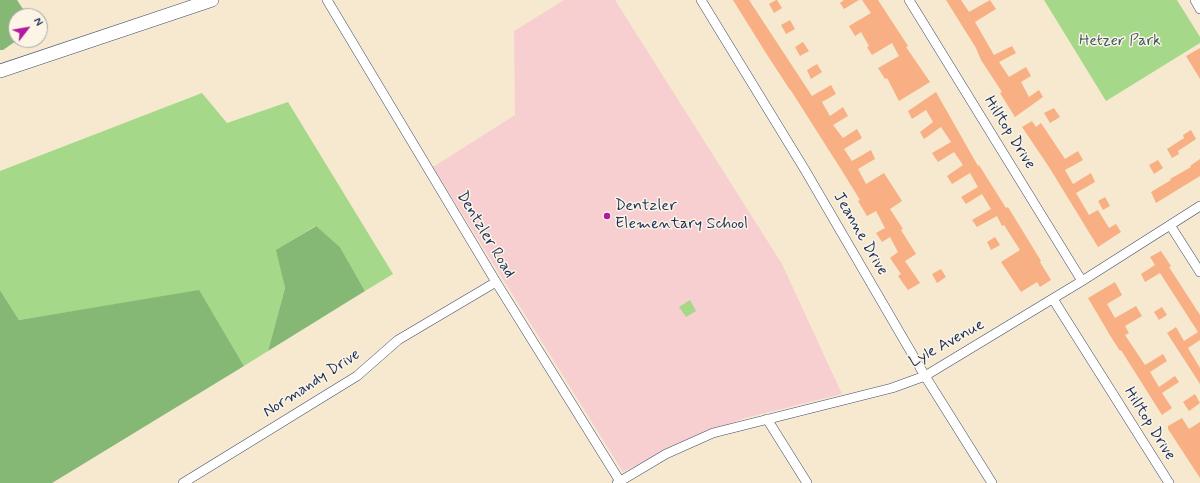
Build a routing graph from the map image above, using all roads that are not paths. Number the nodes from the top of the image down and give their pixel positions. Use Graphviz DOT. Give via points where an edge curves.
graph roads {
  1 [pos="212,0"];
  2 [pos="327,0"];
  3 [pos="701,0"];
  4 [pos="909,0"];
  5 [pos="1195,0"];
  6 [pos="1200,9"];
  7 [pos="0,71"];
  8 [pos="1200,206"];
  9 [pos="1170,225"];
  10 [pos="1200,272"];
  11 [pos="1082,281"];
  12 [pos="496,282"];
  13 [pos="1053,299"];
  14 [pos="925,376"];
  15 [pos="767,419"];
  16 [pos="619,482"];
  17 [pos="183,483"];
  18 [pos="807,483"];
  19 [pos="992,483"];
  20 [pos="1169,483"];
  1 -- 7 [label="main road"];
  2 -- 12 [label="street, Dentzler Road"];
  3 -- 14 [label="street, Jeanne Drive" via="805,170"];
  4 -- 11 [label="street, Hilltop Drive"];
  5 -- 6 [label="street"];
  8 -- 9 [label="street, Lyle Avenue"];
  9 -- 10 [label="street"];
  9 -- 11 [label="street, Lyle Avenue"];
  11 -- 13 [label="street, Lyle Avenue"];
  12 -- 16 [label="street, Dentzler Road"];
  12 -- 17 [label="street, Normandy Drive" via="398,340 357,376"];
  13 -- 14 [label="street, Lyle Avenue"];
  13 -- 20 [label="street, Hilltop Drive"];
  14 -- 15 [label="street, Lyle Avenue" via="892,388"];
  14 -- 19 [label="street, Jeanne Drive"];
  15 -- 16 [label="street, Lyle Avenue" via="713,433 666,454"];
  15 -- 18 [label="street"];
}
